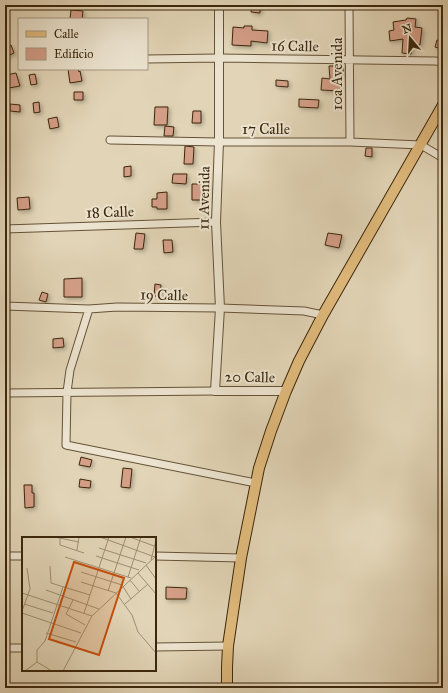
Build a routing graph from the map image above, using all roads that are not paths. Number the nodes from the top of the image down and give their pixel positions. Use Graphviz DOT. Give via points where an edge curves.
graph roads {
  1 [pos="219,5"];
  2 [pos="350,5"];
  3 [pos="219,58"];
  4 [pos="148,59"];
  5 [pos="349,60"];
  6 [pos="443,62"];
  7 [pos="443,105"];
  8 [pos="110,140"];
  9 [pos="219,142"];
  10 [pos="350,142"];
  11 [pos="421,145"];
  12 [pos="443,158"];
  13 [pos="216,222"];
  14 [pos="5,229"];
  15 [pos="5,306"];
  16 [pos="220,308"];
  17 [pos="89,309"];
  18 [pos="323,315"];
  19 [pos="215,390"];
  20 [pos="286,391"];
  21 [pos="67,392"];
  22 [pos="5,393"];
  23 [pos="256,483"];
  24 [pos="5,556"];
  25 [pos="22,556"];
  26 [pos="156,556"];
  27 [pos="241,558"];
  28 [pos="228,646"];
  29 [pos="156,647"];
  30 [pos="5,648"];
  31 [pos="22,648"];
  32 [pos="227,688"];
  1 -- 3 [label="street, 11 Avenida"];
  2 -- 5 [label="street, 10a Avenida"];
  3 -- 4 [label="street, 16 Calle"];
  3 -- 5 [label="street, 16 Calle"];
  3 -- 9 [label="street, 11 Avenida"];
  5 -- 6 [label="street, 16 Calle"];
  5 -- 10 [label="street, 10a Avenida"];
  7 -- 11 [label="main road"];
  8 -- 9 [label="street, 17 Calle"];
  9 -- 10 [label="street, 17 Calle"];
  9 -- 13 [label="street, 11 Avenida"];
  10 -- 11 [label="street, 17 Calle"];
  11 -- 12 [label="street"];
  11 -- 18 [label="main road"];
  13 -- 14 [label="street, 18 Calle"];
  13 -- 16 [label="street, 11 Avenida"];
  15 -- 17 [label="street, 19 Calle"];
  16 -- 17 [label="street, 19 Calle"];
  16 -- 18 [label="street, 19 Calle" via="304,311"];
  16 -- 19 [label="street, 11 Avenida"];
  17 -- 21 [label="street" via="70,370"];
  18 -- 20 [label="main road" via="298,361"];
  19 -- 20 [label="street, 20 Calle"];
  19 -- 21 [label="street"];
  20 -- 23 [label="main road"];
  21 -- 22 [label="street"];
  21 -- 23 [label="street" via="66,445"];
  23 -- 27 [label="main road"];
  24 -- 25 [label="street"];
  26 -- 27 [label="street"];
  27 -- 28 [label="main road"];
  28 -- 29 [label="street"];
  28 -- 32 [label="main road"];
  30 -- 31 [label="street"];
}
